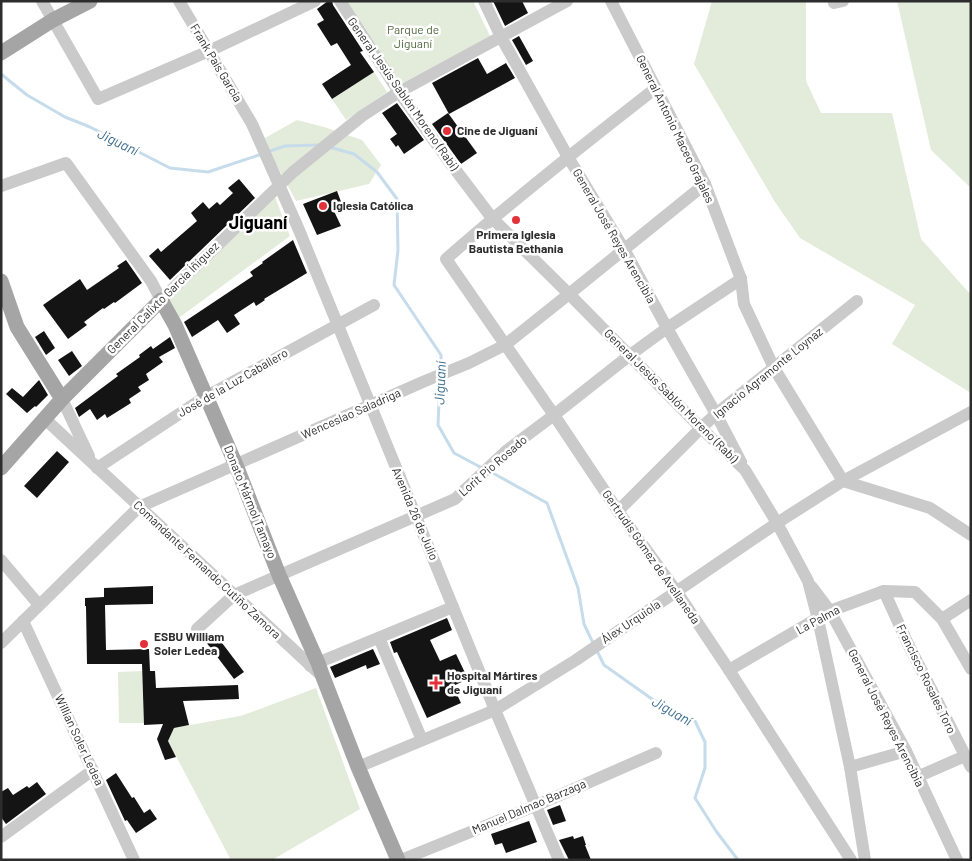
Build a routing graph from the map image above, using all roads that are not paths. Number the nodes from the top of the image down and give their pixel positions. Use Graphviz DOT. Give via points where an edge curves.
graph roads {
  1 [pos="42,1"];
  2 [pos="90,1"];
  3 [pos="179,1"];
  4 [pos="315,1"];
  5 [pos="340,1"];
  6 [pos="484,1"];
  7 [pos="566,1"];
  8 [pos="611,1"];
  9 [pos="53,20"];
  10 [pos="501,37"];
  11 [pos="209,51"];
  12 [pos="3,52"];
  13 [pos="656,88"];
  14 [pos="399,92"];
  15 [pos="568,156"];
  16 [pos="272,168"];
  17 [pos="705,184"];
  18 [pos="279,185"];
  19 [pos="1,186"];
  20 [pos="492,218"];
  21 [pos="624,249"];
  22 [pos="741,279"];
  23 [pos="1,282"];
  24 [pos="569,294"];
  25 [pos="161,300"];
  26 [pos="857,301"];
  27 [pos="374,304"];
  28 [pos="338,324"];
  29 [pos="667,328"];
  30 [pos="505,345"];
  31 [pos="630,355"];
  32 [pos="774,368"];
  33 [pos="206,397"];
  34 [pos="62,399"];
  35 [pos="370,406"];
  36 [pos="971,412"];
  37 [pos="716,414"];
  38 [pos="554,415"];
  39 [pos="44,419"];
  40 [pos="701,428"];
  41 [pos="95,465"];
  42 [pos="236,465"];
  43 [pos="1,468"];
  44 [pos="745,470"];
  45 [pos="843,481"];
  46 [pos="140,507"];
  47 [pos="618,511"];
  48 [pos="416,516"];
  49 [pos="776,523"];
  50 [pos="971,535"];
  51 [pos="1,560"];
  52 [pos="279,575"];
  53 [pos="808,581"];
  54 [pos="884,591"];
  55 [pos="677,592"];
  56 [pos="234,594"];
  57 [pos="971,600"];
  58 [pos="40,605"];
  59 [pos="454,606"];
  60 [pos="830,611"];
  61 [pos="818,618"];
  62 [pos="942,619"];
  63 [pos="23,621"];
  64 [pos="198,629"];
  65 [pos="379,638"];
  66 [pos="1,643"];
  67 [pos="971,668"];
  68 [pos="317,669"];
  69 [pos="729,670"];
  70 [pos="495,710"];
  71 [pos="422,740"];
  72 [pos="906,751"];
  73 [pos="656,753"];
  74 [pos="967,754"];
  75 [pos="850,766"];
  76 [pos="358,767"];
  77 [pos="93,770"];
  78 [pos="917,777"];
  79 [pos="535,806"];
  80 [pos="1,837"];
  81 [pos="134,860"];
  82 [pos="398,860"];
  83 [pos="401,860"];
  84 [pos="559,860"];
  85 [pos="850,860"];
  86 [pos="865,860"];
  87 [pos="957,860"];
  1 -- 9 [label="street"];
  2 -- 9 [label="main road"];
  3 -- 11 [label="street, Frank País García"];
  4 -- 11 [label="street"];
  5 -- 14 [label="street, General Jesús Sablón Moreno (Rabí)"];
  6 -- 10 [label="street, General José Reyes Arencibia"];
  7 -- 10 [label="street, General Calixto García Íñiguez"];
  8 -- 13 [label="street, General Antonio Maceo Grajales"];
  9 -- 11 [label="street" via="98,99"];
  9 -- 12 [label="main road"];
  10 -- 14 [label="street, General Calixto García Íñiguez"];
  10 -- 15 [label="street, General José Reyes Arencibia"];
  11 -- 16 [label="street, Frank País García" via="252,124"];
  13 -- 15 [label="street"];
  13 -- 17 [label="street, General Antonio Maceo Grajales"];
  14 -- 18 [label="street, General Calixto García Íñiguez" via="362,116"];
  14 -- 20 [label="street, General Jesús Sablón Moreno (Rabí)"];
  15 -- 20 [label="street"];
  15 -- 21 [label="street, General José Reyes Arencibia"];
  16 -- 18 [label="street, Avenida 26 de Julio"];
  17 -- 21 [label="street, Wenceslao Saladriga"];
  17 -- 22 [label="street, General Antonio Maceo Grajales"];
  18 -- 25 [label="street, General Calixto García Íñiguez"];
  18 -- 28 [label="street, Avenida 26 de Julio"];
  19 -- 25 [label="street, Donato Mármol Tamayo" via="66,163 151,281"];
  20 -- 24 [label="street, General Jesús Sablón Moreno (Rabí)"];
  20 -- 30 [label="street, Gertrudis Gómez de Avellaneda" via="446,259"];
  21 -- 24 [label="street, Wenceslao Saladriga"];
  21 -- 29 [label="street, General José Reyes Arencibia"];
  22 -- 29 [label="street, Lorit Pio Rosado"];
  22 -- 32 [label="street, General Antonio Maceo Grajales" via="744,304"];
  23 -- 34 [label="main road, Comandante Fernando Cutiño Zamora" via="17,327"];
  24 -- 30 [label="street, Wenceslao Saladriga"];
  24 -- 31 [label="street, General Jesús Sablón Moreno (Rabí)"];
  25 -- 33 [label="main road, Donato Mármol Tamayo"];
  25 -- 34 [label="main road, General Calixto García Íñiguez"];
  26 -- 32 [label="street, Ignacio Agramonte Loynaz"];
  27 -- 28 [label="street, José de la Luz Caballero"];
  28 -- 33 [label="street, José de la Luz Caballero"];
  28 -- 35 [label="street, Avenida 26 de Julio"];
  29 -- 31 [label="street, Lorit Pio Rosado"];
  29 -- 37 [label="street, General José Reyes Arencibia"];
  30 -- 35 [label="street, Wenceslao Saladriga"];
  30 -- 38 [label="street, Gertrudis Gómez de Avellaneda"];
  31 -- 38 [label="street, Lorit Pio Rosado"];
  31 -- 40 [label="street, General Jesús Sablón Moreno (Rabí)"];
  32 -- 37 [label="street, Ignacio Agramonte Loynaz"];
  32 -- 45 [label="street, General Antonio Maceo Grajales"];
  33 -- 41 [label="street, José de la Luz Caballero"];
  33 -- 42 [label="main road, Donato Mármol Tamayo"];
  34 -- 39 [label="main road, General Calixto García Íñiguez"];
  34 -- 41 [label="street, Comandante Fernando Cutiño Zamora"];
  35 -- 42 [label="street, Wenceslao Saladriga"];
  35 -- 48 [label="street, Avenida 26 de Julio"];
  36 -- 45 [label="street, Álex Urquiola"];
  37 -- 40 [label="street, Ignacio Agramonte Loynaz"];
  37 -- 44 [label="street, General José Reyes Arencibia"];
  38 -- 47 [label="street, Gertrudis Gómez de Avellaneda"];
  38 -- 48 [label="street, Lorit Pio Rosado" via="506,452 455,499"];
  39 -- 41 [label="street, Comandante Fernando Cutiño Zamora"];
  39 -- 43 [label="main road, General Calixto García Íñiguez"];
  40 -- 44 [label="street, General Jesús Sablón Moreno (Rabí)"];
  40 -- 47 [label="street, Ignacio Agramonte Loynaz"];
  41 -- 46 [label="street, Comandante Fernando Cutiño Zamora"];
  42 -- 46 [label="street, Wenceslao Saladriga"];
  42 -- 52 [label="main road, Donato Mármol Tamayo"];
  44 -- 49 [label="street, General Jesús Sablón Moreno (Rabí)"];
  45 -- 49 [label="street, Álex Urquiola"];
  45 -- 50 [label="street" via="930,508"];
  46 -- 56 [label="street, Comandante Fernando Cutiño Zamora"];
  46 -- 58 [label="street, Wenceslao Saladriga"];
  47 -- 55 [label="street, Gertrudis Gómez de Avellaneda"];
  48 -- 52 [label="street, Lorit Pio Rosado"];
  48 -- 59 [label="street, Avenida 26 de Julio"];
  49 -- 53 [label="street, General Jesús Sablón Moreno (Rabí)"];
  49 -- 55 [label="street, Álex Urquiola"];
  51 -- 58 [label="street"];
  52 -- 56 [label="street, Lorit Pio Rosado"];
  52 -- 68 [label="main road, Donato Mármol Tamayo"];
  53 -- 60 [label="street, General José Reyes Arencibia"];
  53 -- 61 [label="street, General Jesús Sablón Moreno (Rabí)"];
  54 -- 60 [label="street, La Palma"];
  54 -- 62 [label="street, La Palma" via="915,592"];
  54 -- 74 [label="street, Francisco Rosales Toro" via="908,644"];
  55 -- 69 [label="street, Gertrudis Gómez de Avellaneda"];
  55 -- 70 [label="street, Álex Urquiola"];
  56 -- 64 [label="street, Lorit Pio Rosado"];
  56 -- 68 [label="street, Comandante Fernando Cutiño Zamora"];
  57 -- 62 [label="street"];
  58 -- 63 [label="street, Wenceslao Saladriga"];
  59 -- 65 [label="street"];
  59 -- 70 [label="street, Avenida 26 de Julio"];
  60 -- 61 [label="street, La Palma"];
  60 -- 72 [label="street, General José Reyes Arencibia"];
  61 -- 69 [label="street, La Palma"];
  61 -- 75 [label="street, General Jesús Sablón Moreno (Rabí)"];
  62 -- 67 [label="street"];
  63 -- 66 [label="street, Wenceslao Saladriga"];
  63 -- 77 [label="street, Willian Soler Ledea"];
  65 -- 68 [label="street"];
  65 -- 71 [label="street"];
  68 -- 76 [label="main road, Donato Mármol Tamayo"];
  69 -- 85 [label="street, Gertrudis Gómez de Avellaneda"];
  70 -- 71 [label="street, Álex Urquiola"];
  70 -- 79 [label="street, Avenida 26 de Julio"];
  71 -- 76 [label="street, Álex Urquiola"];
  72 -- 75 [label="street"];
  72 -- 78 [label="street, General José Reyes Arencibia"];
  73 -- 79 [label="street, Manuel Dalmao Barzaga"];
  74 -- 78 [label="street"];
  75 -- 86 [label="street, General Jesús Sablón Moreno (Rabí)"];
  76 -- 82 [label="main road, Donato Mármol Tamayo"];
  77 -- 80 [label="street"];
  77 -- 81 [label="street, Willian Soler Ledea"];
  78 -- 87 [label="street, General José Reyes Arencibia"];
  79 -- 83 [label="street, Manuel Dalmao Barzaga"];
  79 -- 84 [label="street, Avenida 26 de Julio"];
}
